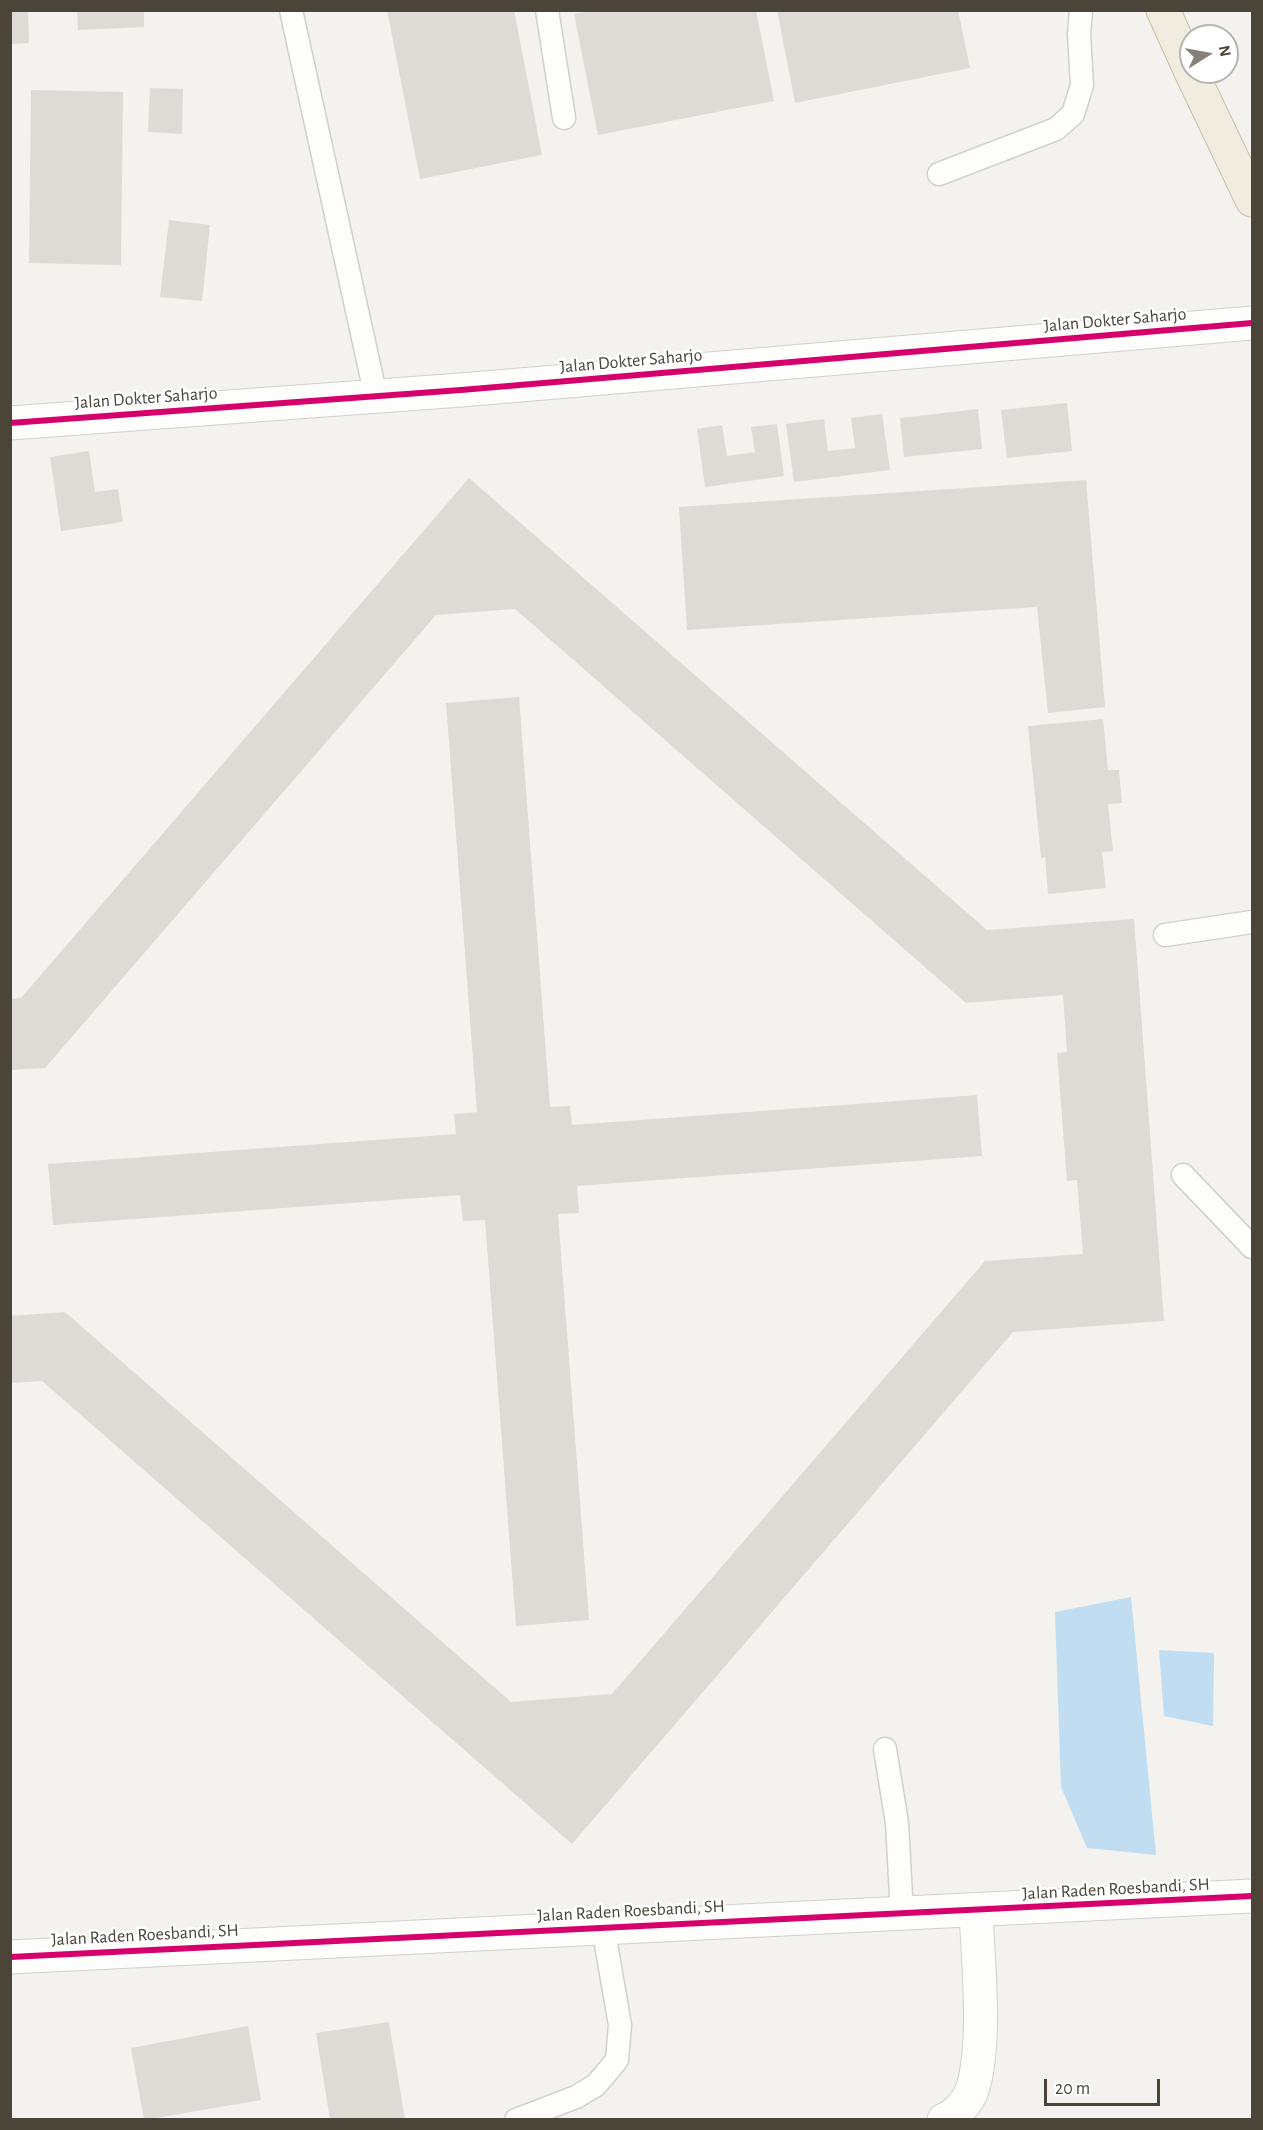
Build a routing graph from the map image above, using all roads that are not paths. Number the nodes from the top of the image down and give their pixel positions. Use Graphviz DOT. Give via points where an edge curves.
graph roads {
  1 [pos="291,10"];
  2 [pos="547,10"];
  3 [pos="1081,10"];
  4 [pos="1163,10"];
  5 [pos="1179,45"];
  6 [pos="1197,84"];
  7 [pos="564,118"];
  8 [pos="939,174"];
  9 [pos="1252,200"];
  10 [pos="1252,322"];
  11 [pos="376,397"];
  12 [pos="10,423"];
  13 [pos="1252,922"];
  14 [pos="1165,936"];
  15 [pos="1183,1175"];
  16 [pos="1252,1247"];
  17 [pos="885,1749"];
  18 [pos="1252,1896"];
  19 [pos="976,1911"];
  20 [pos="902,1914"];
  21 [pos="603,1927"];
  22 [pos="10,1957"];
  23 [pos="516,2120"];
  24 [pos="944,2120"];
  1 -- 11 [label="lane"];
  2 -- 7 [label="lane"];
  3 -- 8 [label="lane" via="1082,85 1073,114 1056,129"];
  4 -- 5 [label="highway"];
  6 -- 9 [label="highway"];
  10 -- 11 [label="street, Jalan Dokter Saharjo"];
  11 -- 12 [label="street, Jalan Dokter Saharjo"];
  13 -- 14 [label="lane"];
  15 -- 16 [label="lane"];
  17 -- 20 [label="lane" via="897,1823"];
  18 -- 19 [label="street, Jalan Raden Roesbandi, SH"];
  19 -- 20 [label="street, Jalan Raden Roesbandi, SH"];
  19 -- 24 [label="street" via="977,2052 971,2091 955,2115"];
  20 -- 21 [label="street, Jalan Raden Roesbandi, SH"];
  21 -- 22 [label="street, Jalan Raden Roesbandi, SH"];
  21 -- 23 [label="lane" via="620,2025 617,2060 596,2085 576,2097"];
}
